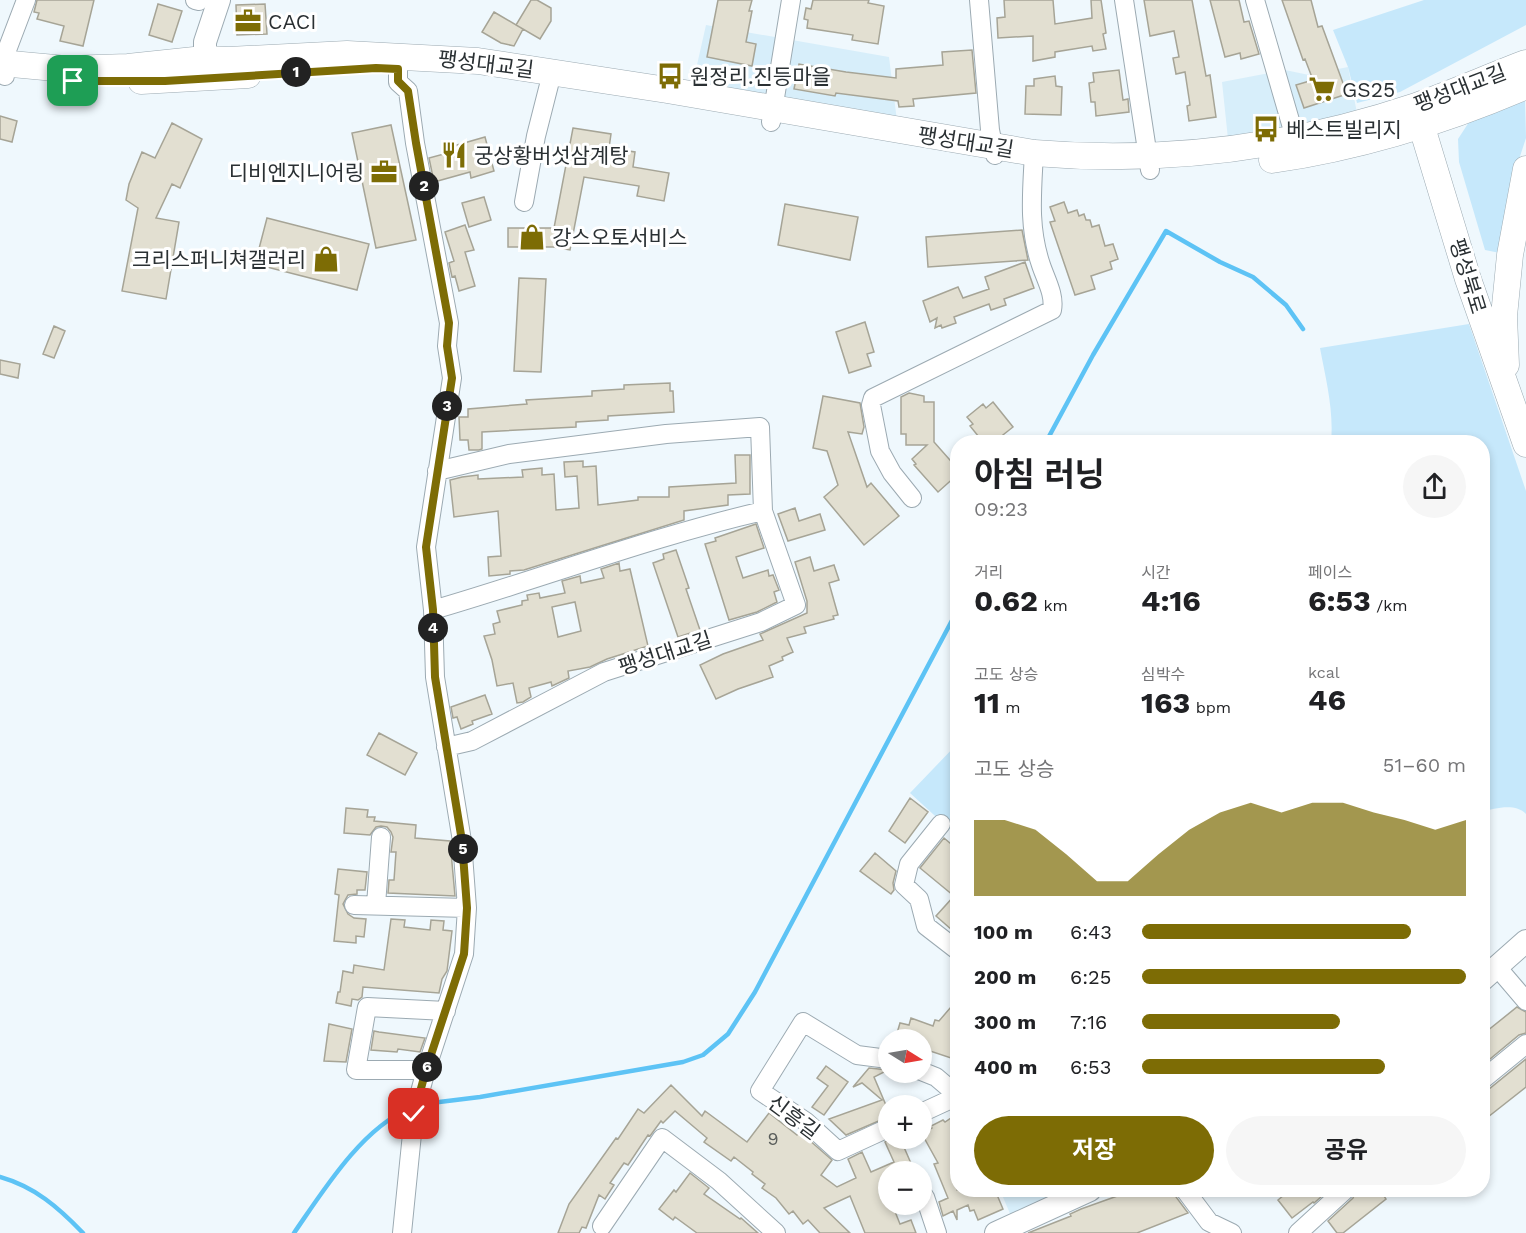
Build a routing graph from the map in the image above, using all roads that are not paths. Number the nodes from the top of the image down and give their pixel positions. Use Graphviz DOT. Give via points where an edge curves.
graph roads {
  1 [pos="26,0"];
  2 [pos="204,0"];
  3 [pos="791,0"];
  4 [pos="979,0"];
  5 [pos="1124,0"];
  6 [pos="1255,0"];
  7 [pos="398,63"];
  8 [pos="1526,63"];
  9 [pos="205,68"];
  10 [pos="2,69"];
  11 [pos="550,78"];
  12 [pos="1526,86"];
  13 [pos="772,116"];
  14 [pos="1419,116"];
  15 [pos="1298,147"];
  16 [pos="995,152"];
  17 [pos="1033,158"];
  18 [pos="1149,163"];
  19 [pos="1526,169"];
  20 [pos="524,202"];
  21 [pos="1506,389"];
  22 [pos="1526,444"];
  23 [pos="437,471"];
  24 [pos="912,498"];
  25 [pos="763,511"];
  26 [pos="433,610"];
  27 [pos="446,747"];
  28 [pos="941,824"];
  29 [pos="381,837"];
  30 [pos="354,905"];
  31 [pos="376,905"];
  32 [pos="467,908"];
  33 [pos="1526,941"];
  34 [pos="950,945"];
  35 [pos="1490,973"];
  36 [pos="1490,975"];
  37 [pos="1526,1001"];
  38 [pos="446,1011"];
  39 [pos="1526,1044"];
  40 [pos="878,1058"];
  41 [pos="426,1070"];
  42 [pos="1490,1073"];
  43 [pos="932,1075"];
  44 [pos="950,1089"];
  45 [pos="950,1099"];
  46 [pos="932,1108"];
  47 [pos="878,1133"];
  48 [pos="1075,1197"];
  49 [pos="1188,1197"];
  50 [pos="1337,1197"];
  51 [pos="930,1215"];
  52 [pos="602,1226"];
  53 [pos="1203,1228"];
  54 [pos="402,1233"];
  55 [pos="777,1233"];
  56 [pos="937,1233"];
  57 [pos="996,1233"];
  58 [pos="1232,1233"];
  59 [pos="1298,1233"];
  1 -- 10 [label="street"];
  2 -- 9 [label="street"];
  3 -- 13 [label="street"];
  4 -- 16 [label="street"];
  5 -- 18 [label="street"];
  6 -- 15 [label="street"];
  7 -- 9 [label="main road, 팽성대교길" via="347,54 229,60"];
  7 -- 11 [label="main road, 팽성대교길" via="478,61"];
  7 -- 23 [label="street" via="398,81 408,91 449,323 447,346 452,378"];
  8 -- 14 [label="main road, 팽성대교길"];
  9 -- 10 [label="main road, 팽성대교길"];
  11 -- 13 [label="main road, 팽성대교길"];
  11 -- 20 [label="street"];
  12 -- 14 [label="main road" via="1495,99"];
  13 -- 16 [label="main road, 팽성대교길"];
  14 -- 15 [label="main road, 팽성대교길" via="1318,153"];
  14 -- 21 [label="main road, 팽성북로"];
  15 -- 18 [label="main road, 팽성대교길" via="1248,148"];
  16 -- 17 [label="main road, 팽성대교길"];
  17 -- 18 [label="main road, 팽성대교길" via="1068,156"];
  17 -- 24 [label="street" via="1034,242 1052,297 1052,310 873,398 880,451"];
  19 -- 21 [label="main road" via="1510,255 1504,316"];
  21 -- 22 [label="main road, 팽성북로"];
  23 -- 25 [label="street, 팽성대교길" via="509,454 666,434 760,427"];
  23 -- 26 [label="street" via="426,547"];
  25 -- 26 [label="street" via="703,525"];
  25 -- 27 [label="street, 팽성대교길" via="796,605 761,622 604,672 472,741"];
  26 -- 27 [label="street" via="435,677"];
  27 -- 32 [label="street" via="462,841"];
  28 -- 34 [label="street" via="909,864 904,885 919,898 926,926"];
  29 -- 31 [label="street"];
  30 -- 31 [label="street"];
  31 -- 32 [label="street"];
  32 -- 38 [label="street" via="464,954"];
  33 -- 35 [label="street"];
  36 -- 37 [label="street"];
  38 -- 41 [label="street"];
  38 -- 41 [label="street" via="367,1007 356,1070"];
  39 -- 42 [label="street"];
  40 -- 47 [label="street, 신흥길" via="857,1055 803,1022 760,1091 805,1120 838,1151"];
  41 -- 54 [label="street" via="415,1109"];
  43 -- 44 [label="street"];
  45 -- 46 [label="street"];
  48 -- 57 [label="street"];
  49 -- 53 [label="street"];
  50 -- 59 [label="street"];
  51 -- 56 [label="street"];
  52 -- 55 [label="street" via="662,1138 719,1181"];
  53 -- 58 [label="street"];
}
